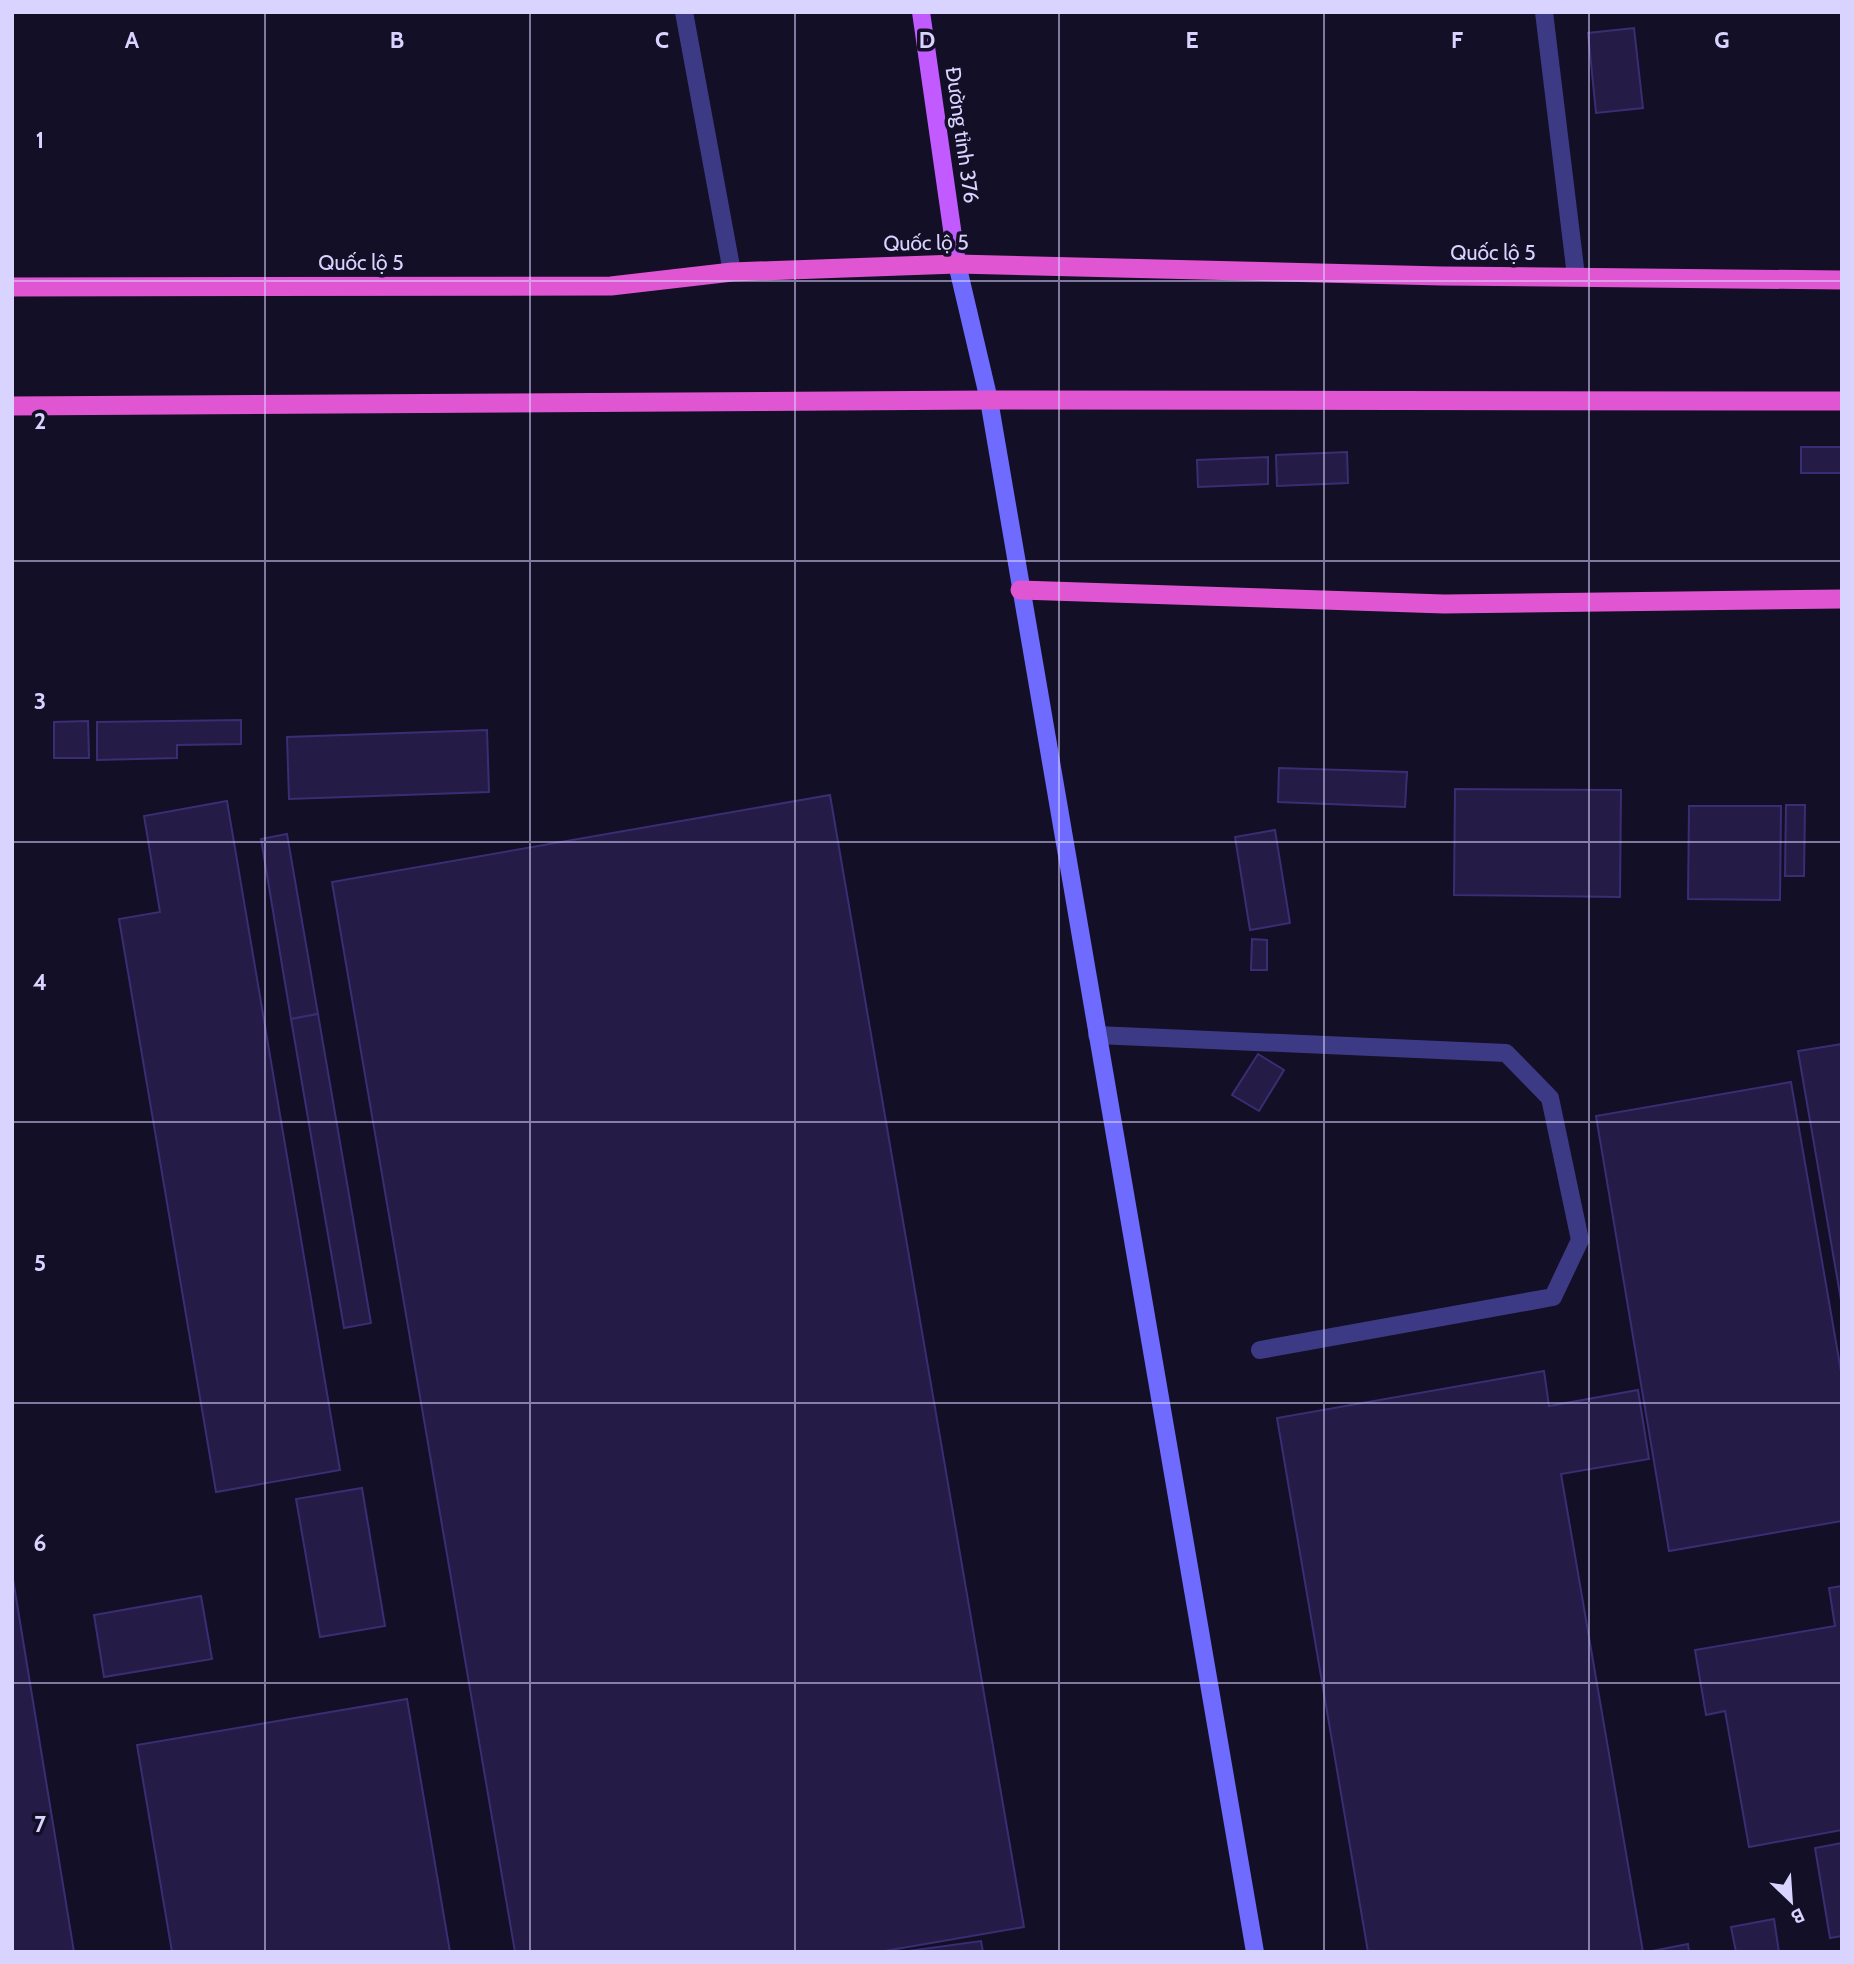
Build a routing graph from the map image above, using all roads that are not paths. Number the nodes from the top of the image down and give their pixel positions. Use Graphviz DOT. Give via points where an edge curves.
graph roads {
  1 [pos="684,12"];
  2 [pos="921,12"];
  3 [pos="1544,12"];
  4 [pos="957,264"];
  5 [pos="732,272"];
  6 [pos="1576,276"];
  7 [pos="1842,280"];
  8 [pos="12,286"];
  9 [pos="989,400"];
  10 [pos="1842,401"];
  11 [pos="12,406"];
  12 [pos="1020,590"];
  13 [pos="1842,599"];
  14 [pos="1097,1034"];
  15 [pos="1260,1350"];
  16 [pos="1255,1952"];
  1 -- 5 [label="lane"];
  2 -- 4 [label="main road, Đường tỉnh 376"];
  3 -- 6 [label="lane"];
  4 -- 5 [label="highway, Quốc lộ 5"];
  4 -- 6 [label="highway, Quốc lộ 5"];
  4 -- 9 [label="main road"];
  5 -- 8 [label="highway, Quốc lộ 5" via="611,286"];
  6 -- 7 [label="highway, Quốc lộ 5"];
  9 -- 10 [label="highway"];
  9 -- 11 [label="highway"];
  9 -- 12 [label="main road"];
  12 -- 13 [label="highway" via="1444,604"];
  12 -- 14 [label="main road"];
  14 -- 15 [label="lane" via="1506,1053 1550,1098 1580,1240 1553,1297"];
  14 -- 16 [label="main road"];
}
